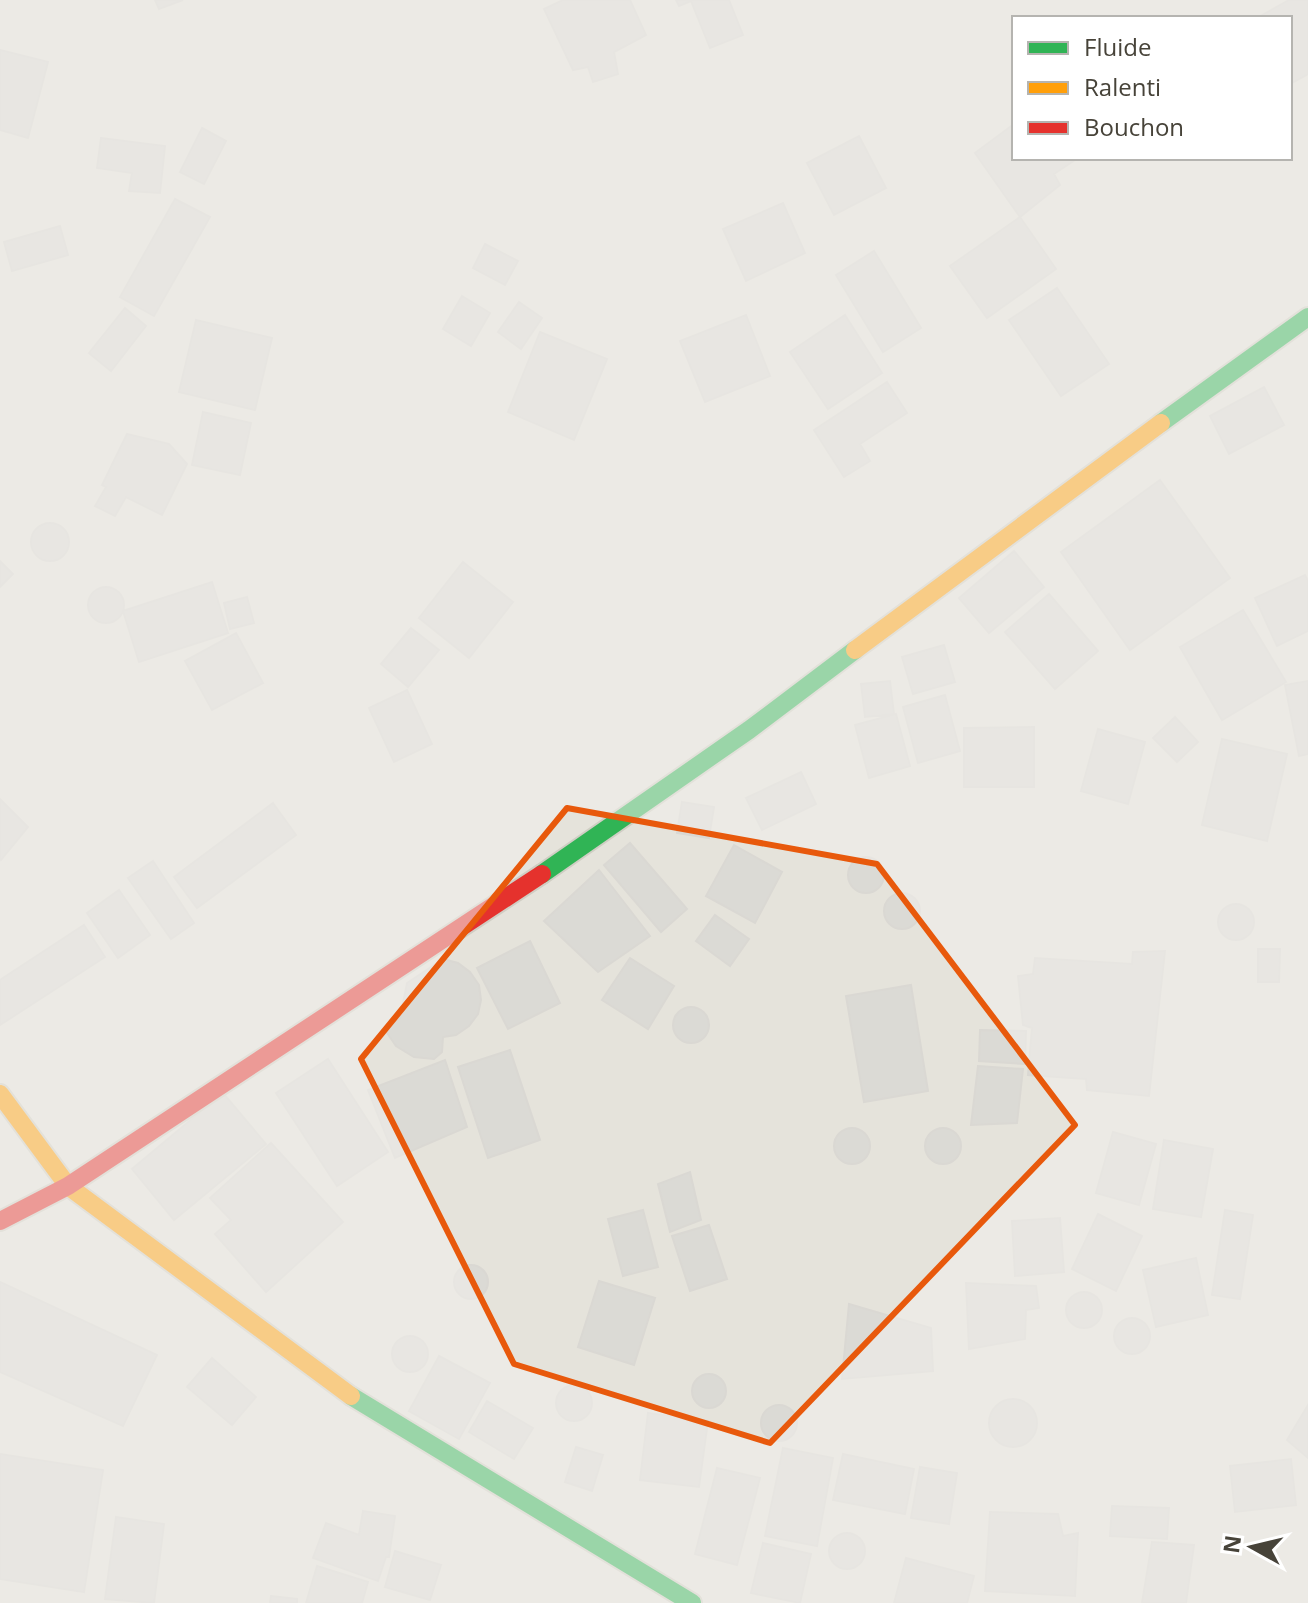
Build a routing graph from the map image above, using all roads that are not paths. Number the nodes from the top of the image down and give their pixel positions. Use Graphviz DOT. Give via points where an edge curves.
graph roads {
  1 [pos="1308,317"];
  2 [pos="0,1094"];
  3 [pos="68,1186"];
  4 [pos="0,1221"];
  5 [pos="692,1603"];
  1 -- 3 [label="main road" via="687,773 525,886"];
  2 -- 3 [label="main road"];
  3 -- 4 [label="main road"];
  3 -- 5 [label="main road" via="335,1386"];
}
